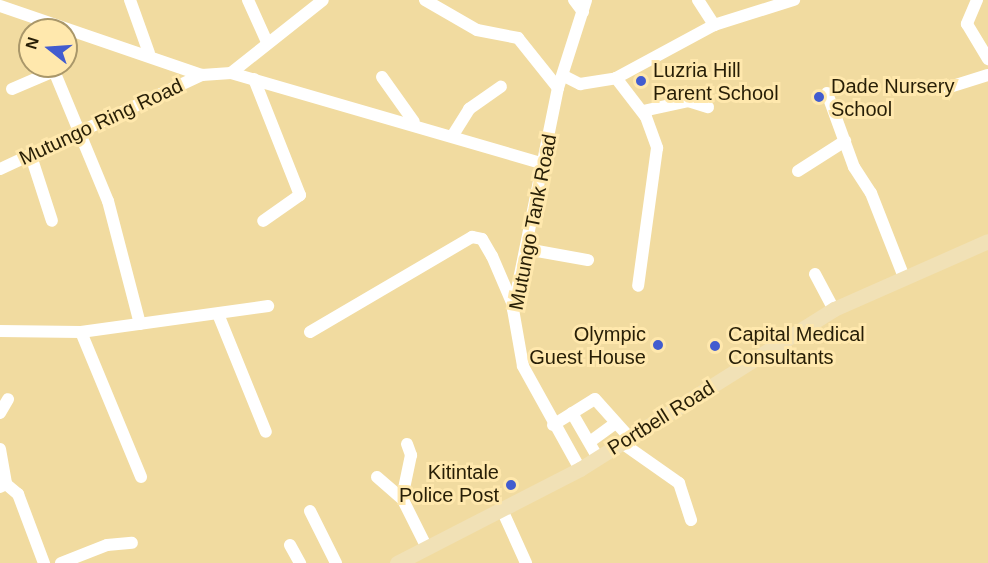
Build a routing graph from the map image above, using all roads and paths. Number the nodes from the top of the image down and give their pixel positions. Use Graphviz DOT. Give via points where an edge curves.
graph roads {
  1 [pos="130,0"];
  2 [pos="248,0"];
  3 [pos="323,0"];
  4 [pos="425,0"];
  5 [pos="574,0"];
  6 [pos="698,0"];
  7 [pos="794,0"];
  8 [pos="976,0"];
  9 [pos="0,6"];
  10 [pos="585,6"];
  11 [pos="714,25"];
  12 [pos="267,42"];
  13 [pos="149,53"];
  14 [pos="988,59"];
  15 [pos="231,73"];
  16 [pos="202,75"];
  17 [pos="988,75"];
  18 [pos="382,77"];
  19 [pos="566,77"];
  20 [pos="35,78"];
  21 [pos="56,78"];
  22 [pos="616,78"];
  23 [pos="254,79"];
  24 [pos="501,87"];
  25 [pos="558,88"];
  26 [pos="12,89"];
  27 [pos="940,90"];
  28 [pos="827,93"];
  29 [pos="708,107"];
  30 [pos="643,111"];
  31 [pos="414,122"];
  32 [pos="77,134"];
  33 [pos="453,135"];
  34 [pos="845,141"];
  35 [pos="31,156"];
  36 [pos="544,164"];
  37 [pos="0,169"];
  38 [pos="798,171"];
  39 [pos="52,221"];
  40 [pos="263,221"];
  41 [pos="988,241"];
  42 [pos="526,249"];
  43 [pos="588,260"];
  44 [pos="815,274"];
  45 [pos="904,277"];
  46 [pos="638,286"];
  47 [pos="268,306"];
  48 [pos="513,309"];
  49 [pos="834,309"];
  50 [pos="218,314"];
  51 [pos="140,324"];
  52 [pos="0,331"];
  53 [pos="81,332"];
  54 [pos="310,332"];
  55 [pos="8,399"];
  56 [pos="0,413"];
  57 [pos="573,413"];
  58 [pos="614,424"];
  59 [pos="553,425"];
  60 [pos="266,432"];
  61 [pos="591,441"];
  62 [pos="626,441"];
  63 [pos="407,444"];
  64 [pos="0,449"];
  65 [pos="598,458"];
  66 [pos="580,469"];
  67 [pos="141,477"];
  68 [pos="377,477"];
  69 [pos="3,485"];
  70 [pos="402,500"];
  71 [pos="310,511"];
  72 [pos="503,512"];
  73 [pos="691,520"];
  74 [pos="132,543"];
  75 [pos="290,546"];
  76 [pos="427,548"];
  77 [pos="44,563"];
  78 [pos="61,563"];
  79 [pos="300,563"];
  80 [pos="336,563"];
  81 [pos="397,563"];
  82 [pos="526,563"];
  1 -- 13 [label="street"];
  2 -- 12 [label="street"];
  3 -- 12 [label="street"];
  4 -- 25 [label="street" via="477,30 518,38"];
  5 -- 10 [label="street"];
  6 -- 11 [label="street"];
  7 -- 11 [label="street"];
  8 -- 14 [label="street" via="967,24"];
  9 -- 13 [label="street"];
  10 -- 19 [label="street, Mutungo Tank Road"];
  11 -- 22 [label="street"];
  12 -- 15 [label="street"];
  13 -- 16 [label="street"];
  15 -- 16 [label="street"];
  15 -- 23 [label="street"];
  16 -- 32 [label="street, Mutungo Ring Road"];
  17 -- 27 [label="street"];
  18 -- 31 [label="street"];
  19 -- 22 [label="street" via="580,84"];
  19 -- 25 [label="street, Mutungo Tank Road"];
  20 -- 26 [label="street"];
  21 -- 32 [label="street"];
  22 -- 30 [label="street"];
  23 -- 31 [label="street"];
  23 -- 40 [label="street" via="300,195"];
  24 -- 33 [label="street" via="469,110"];
  25 -- 36 [label="street, Mutungo Tank Road"];
  28 -- 34 [label="street"];
  29 -- 30 [label="street" via="688,101"];
  30 -- 46 [label="street" via="657,147"];
  31 -- 33 [label="street"];
  32 -- 35 [label="street, Mutungo Ring Road"];
  32 -- 51 [label="street" via="108,201"];
  33 -- 36 [label="street"];
  34 -- 38 [label="street"];
  34 -- 45 [label="street"];
  35 -- 37 [label="street, Mutungo Ring Road"];
  35 -- 39 [label="street"];
  36 -- 42 [label="street, Mutungo Tank Road"];
  41 -- 45 [label="main road, Portbell Road"];
  42 -- 43 [label="street"];
  42 -- 48 [label="street, Mutungo Tank Road"];
  44 -- 49 [label="street"];
  45 -- 49 [label="main road, Portbell Road"];
  47 -- 50 [label="street"];
  48 -- 54 [label="street" via="492,256 482,239 472,237"];
  48 -- 59 [label="street, Mutungo Tank Road" via="523,366"];
  49 -- 62 [label="main road, Portbell Road"];
  50 -- 51 [label="street"];
  50 -- 60 [label="street"];
  51 -- 53 [label="street"];
  52 -- 53 [label="street"];
  53 -- 67 [label="street"];
  55 -- 56 [label="street"];
  57 -- 58 [label="street" via="595,399"];
  57 -- 59 [label="street"];
  57 -- 61 [label="street"];
  58 -- 61 [label="street"];
  58 -- 62 [label="street"];
  59 -- 66 [label="street, Mutungo Tank Road"];
  61 -- 65 [label="street"];
  62 -- 65 [label="main road, Portbell Road"];
  62 -- 73 [label="street" via="680,483"];
  63 -- 70 [label="street" via="411,456"];
  64 -- 69 [label="street"];
  65 -- 66 [label="main road, Portbell Road"];
  66 -- 72 [label="main road, Portbell Road"];
  68 -- 70 [label="street"];
  69 -- 77 [label="street" via="24,504"];
  70 -- 76 [label="street"];
  71 -- 80 [label="street"];
  72 -- 76 [label="main road, Portbell Road"];
  72 -- 82 [label="street"];
  74 -- 78 [label="street" via="107,545"];
  75 -- 79 [label="street"];
  76 -- 81 [label="main road, Portbell Road"];
}
